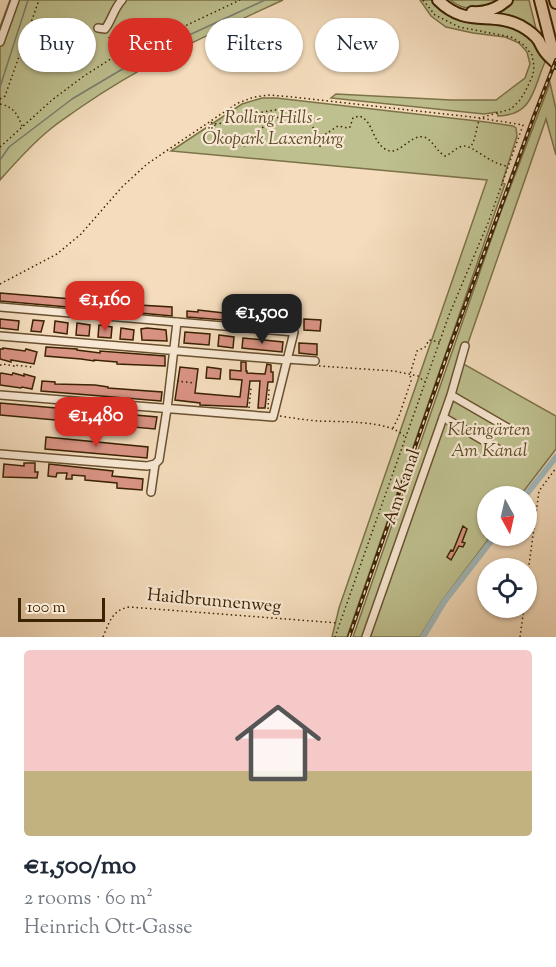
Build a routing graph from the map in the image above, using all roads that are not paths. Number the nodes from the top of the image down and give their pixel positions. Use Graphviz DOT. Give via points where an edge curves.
graph roads {
  1 [pos="15,0"];
  2 [pos="123,0"];
  3 [pos="438,0"];
  4 [pos="445,0"];
  5 [pos="507,0"];
  6 [pos="540,0"];
  7 [pos="102,29"];
  8 [pos="0,42"];
  9 [pos="556,63"];
  10 [pos="0,307"];
  11 [pos="177,322"];
  12 [pos="0,336"];
  13 [pos="465,346"];
  14 [pos="174,350"];
  15 [pos="287,360"];
  16 [pos="315,363"];
  17 [pos="0,395"];
  18 [pos="451,395"];
  19 [pos="167,409"];
  20 [pos="443,417"];
  21 [pos="508,428"];
  22 [pos="503,452"];
  23 [pos="0,454"];
  24 [pos="155,464"];
  25 [pos="151,492"];
  26 [pos="366,637"];
  1 -- 8 [label="street"];
  2 -- 7 [label="street"];
  3 -- 9 [label="highway" via="461,16 521,26"];
  4 -- 5 [label="highway" via="458,9 478,13"];
  6 -- 9 [label="highway"];
  10 -- 11 [label="street"];
  11 -- 14 [label="street"];
  11 -- 15 [label="street" via="294,332"];
  12 -- 14 [label="street"];
  13 -- 18 [label="street, Am Kanal"];
  14 -- 15 [label="street"];
  14 -- 19 [label="street"];
  15 -- 16 [label="street"];
  15 -- 19 [label="street" via="269,417"];
  17 -- 19 [label="street"];
  18 -- 20 [label="street, Am Kanal"];
  18 -- 21 [label="street"];
  19 -- 24 [label="street" via="159,460"];
  20 -- 22 [label="street"];
  20 -- 26 [label="street, Am Kanal"];
  23 -- 24 [label="street"];
  24 -- 25 [label="street"];
}
